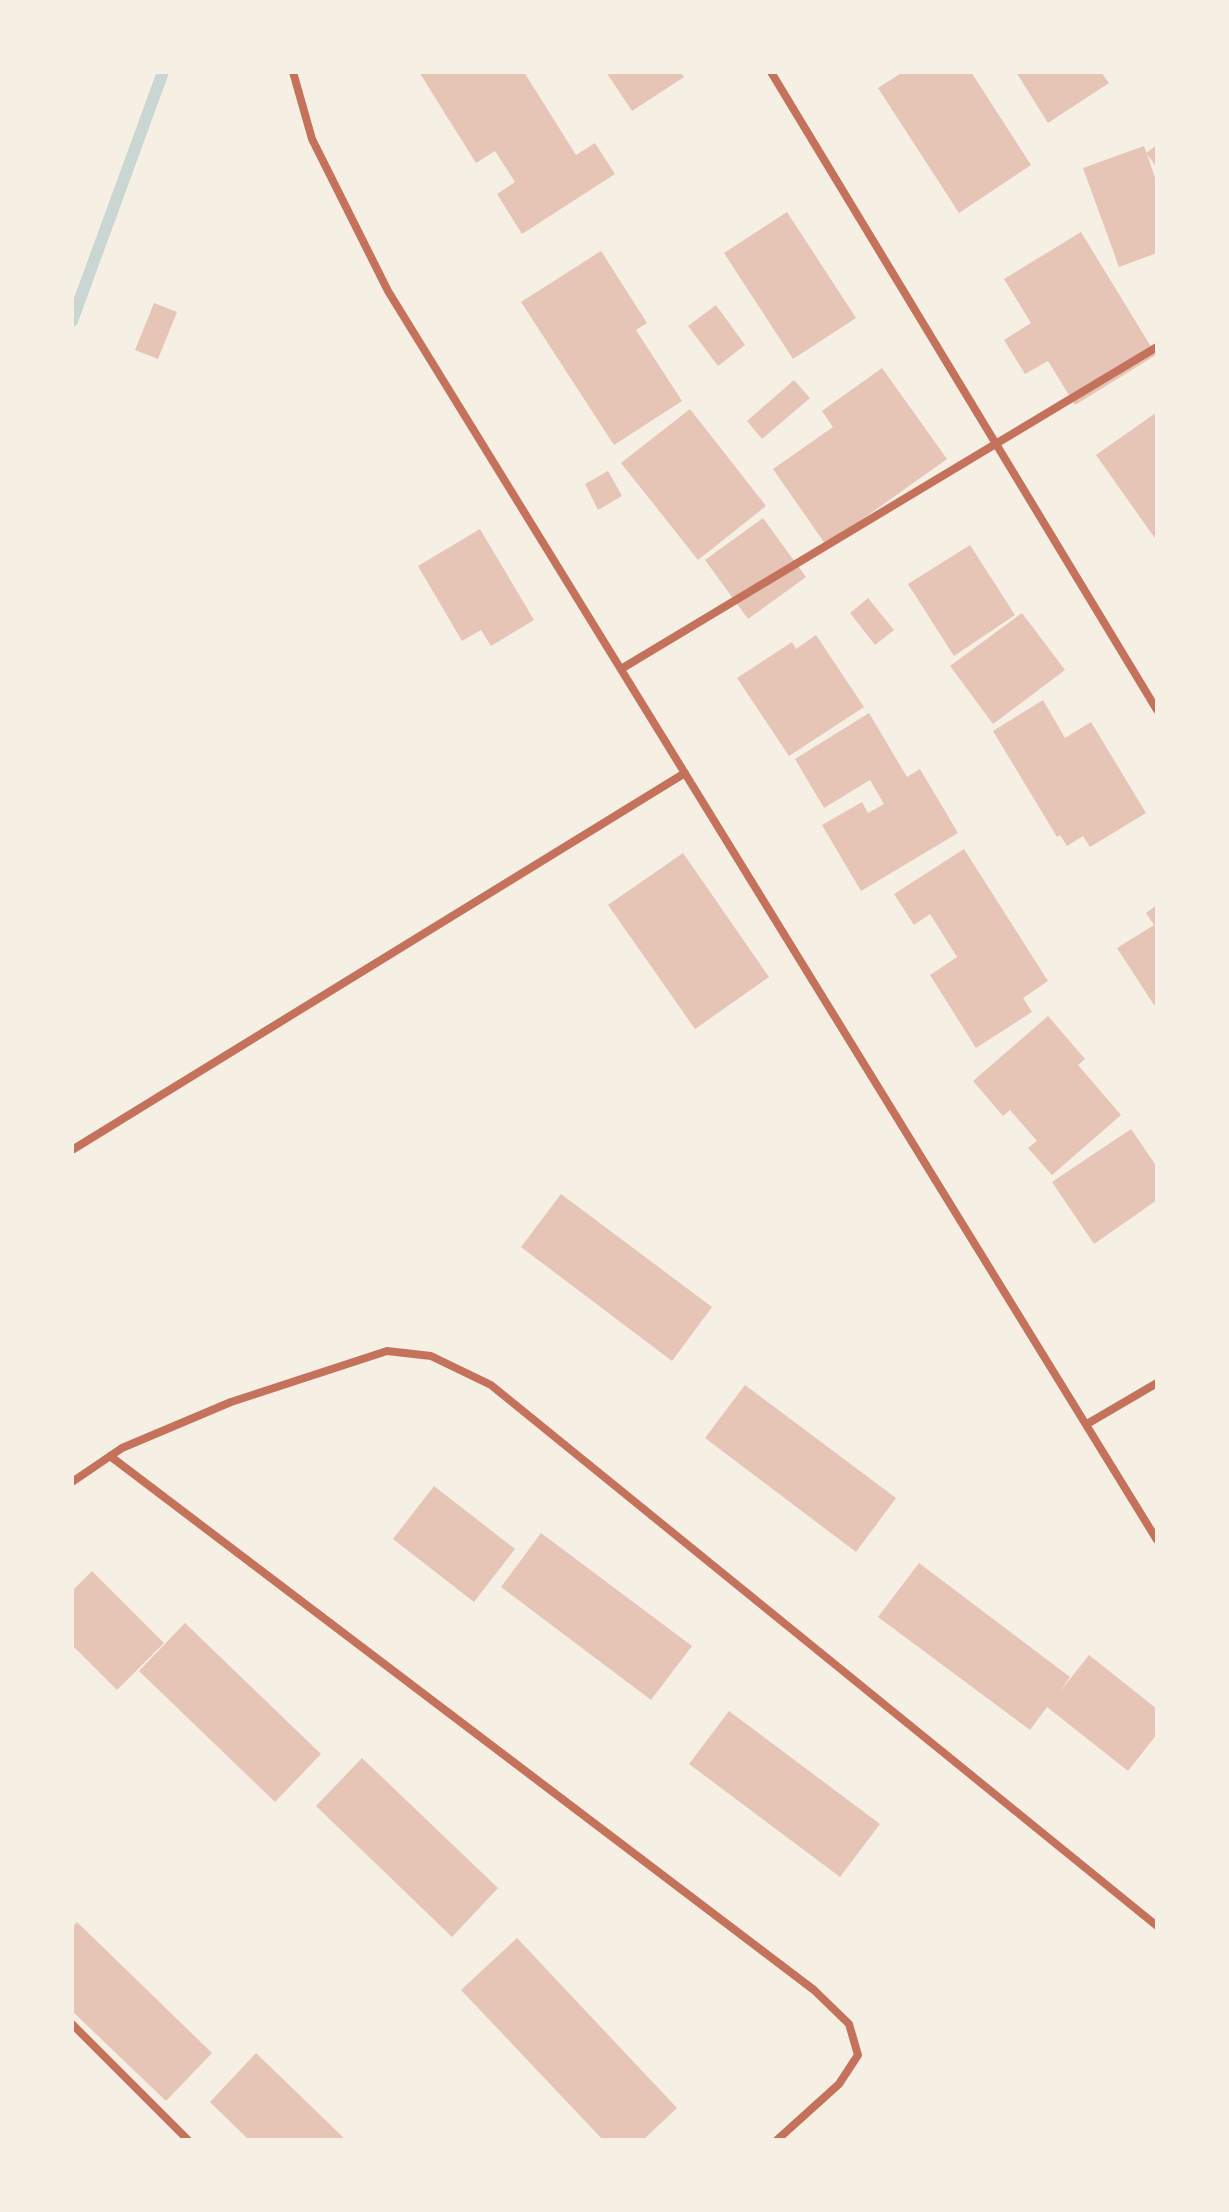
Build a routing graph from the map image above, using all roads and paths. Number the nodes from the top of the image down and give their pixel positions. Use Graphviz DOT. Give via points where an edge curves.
graph roads {
  1 [pos="293,72"];
  2 [pos="771,72"];
  3 [pos="1157,347"];
  4 [pos="995,445"];
  5 [pos="621,669"];
  6 [pos="1157,710"];
  7 [pos="685,773"];
  8 [pos="72,1150"];
  9 [pos="1157,1383"];
  10 [pos="1087,1424"];
  11 [pos="110,1456"];
  12 [pos="72,1482"];
  13 [pos="1157,1540"];
  14 [pos="1157,1926"];
  15 [pos="72,2024"];
  16 [pos="188,2140"];
  17 [pos="777,2140"];
  1 -- 5 [label="street" via="312,139 388,291"];
  2 -- 4 [label="street"];
  3 -- 4 [label="street"];
  4 -- 5 [label="street"];
  4 -- 6 [label="street"];
  5 -- 7 [label="street"];
  7 -- 8 [label="street"];
  7 -- 10 [label="street"];
  9 -- 10 [label="street"];
  10 -- 13 [label="street"];
  11 -- 12 [label="street"];
  11 -- 14 [label="street" via="231,1402 387,1351 431,1356 491,1385"];
  11 -- 17 [label="street" via="801,1980 849,2024 858,2055 839,2084"];
  15 -- 16 [label="street"];
}
